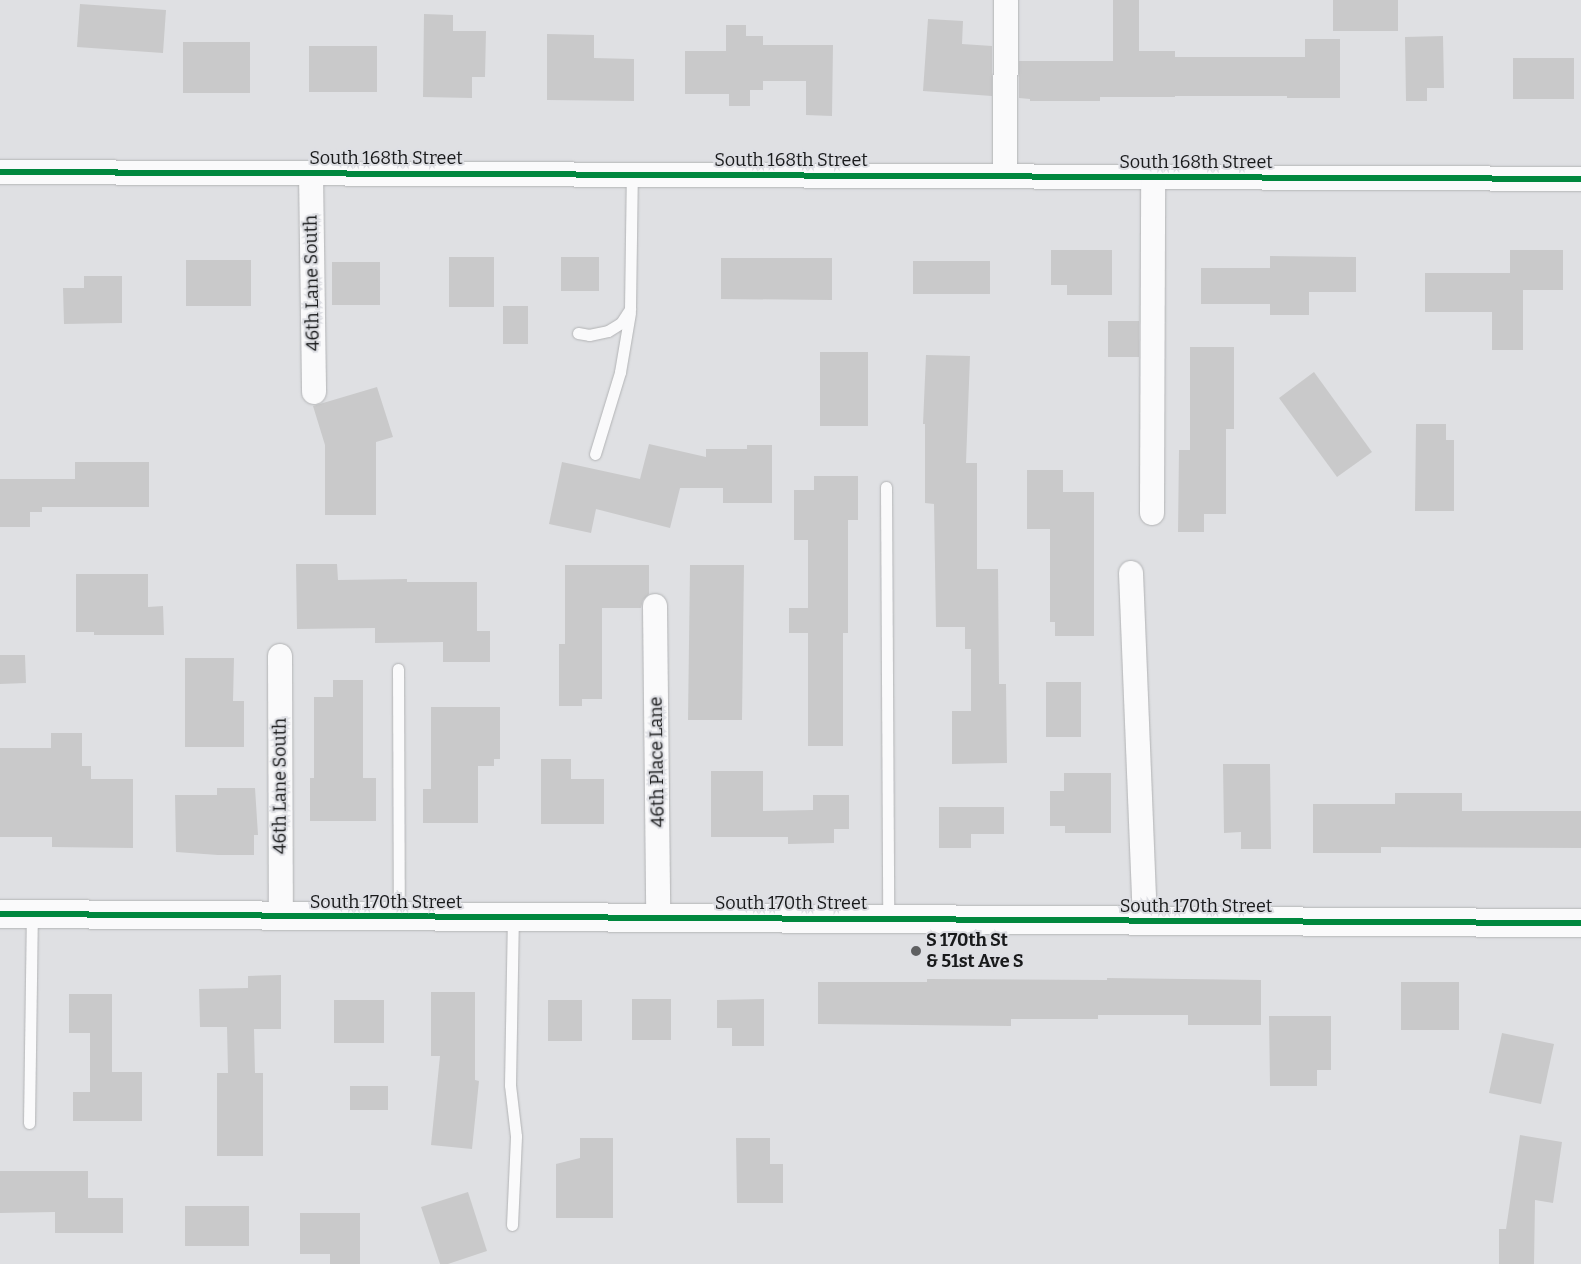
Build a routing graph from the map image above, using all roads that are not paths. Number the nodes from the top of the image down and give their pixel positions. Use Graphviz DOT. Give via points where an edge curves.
graph roads {
  1 [pos="1006,0"];
  2 [pos="0,172"];
  3 [pos="311,173"];
  4 [pos="632,174"];
  5 [pos="1005,176"];
  6 [pos="1153,176"];
  7 [pos="1581,179"];
  8 [pos="630,309"];
  9 [pos="578,333"];
  10 [pos="314,392"];
  11 [pos="595,454"];
  12 [pos="886,487"];
  13 [pos="1152,513"];
  14 [pos="1131,573"];
  15 [pos="655,606"];
  16 [pos="280,656"];
  17 [pos="398,669"];
  18 [pos="0,914"];
  19 [pos="32,915"];
  20 [pos="281,917"];
  21 [pos="400,917"];
  22 [pos="513,917"];
  23 [pos="658,918"];
  24 [pos="888,919"];
  25 [pos="1145,920"];
  26 [pos="1581,923"];
  27 [pos="29,1123"];
  28 [pos="512,1225"];
  1 -- 5 [label="street"];
  2 -- 3 [label="street, South 168th Street"];
  3 -- 4 [label="street, South 168th Street"];
  3 -- 10 [label="street, 46th Lane South"];
  4 -- 5 [label="street, South 168th Street"];
  4 -- 8 [label="lane"];
  5 -- 6 [label="street, South 168th Street"];
  6 -- 7 [label="street, South 168th Street"];
  6 -- 13 [label="street, South 168th Street"];
  8 -- 9 [label="lane" via="621,323 608,331 589,335"];
  8 -- 11 [label="lane" via="620,372"];
  12 -- 24 [label="lane"];
  14 -- 25 [label="street"];
  15 -- 23 [label="street, 46th Place Lane"];
  16 -- 20 [label="street, 46th Lane South"];
  17 -- 21 [label="lane"];
  18 -- 19 [label="street, South 170th Street"];
  19 -- 20 [label="street, South 170th Street"];
  19 -- 27 [label="lane"];
  20 -- 21 [label="street, South 170th Street"];
  21 -- 22 [label="street, South 170th Street"];
  22 -- 23 [label="street, South 170th Street"];
  22 -- 28 [label="lane" via="510,1085 516,1136"];
  23 -- 24 [label="street, South 170th Street"];
  24 -- 25 [label="street, South 170th Street"];
  25 -- 26 [label="street, South 170th Street"];
}
